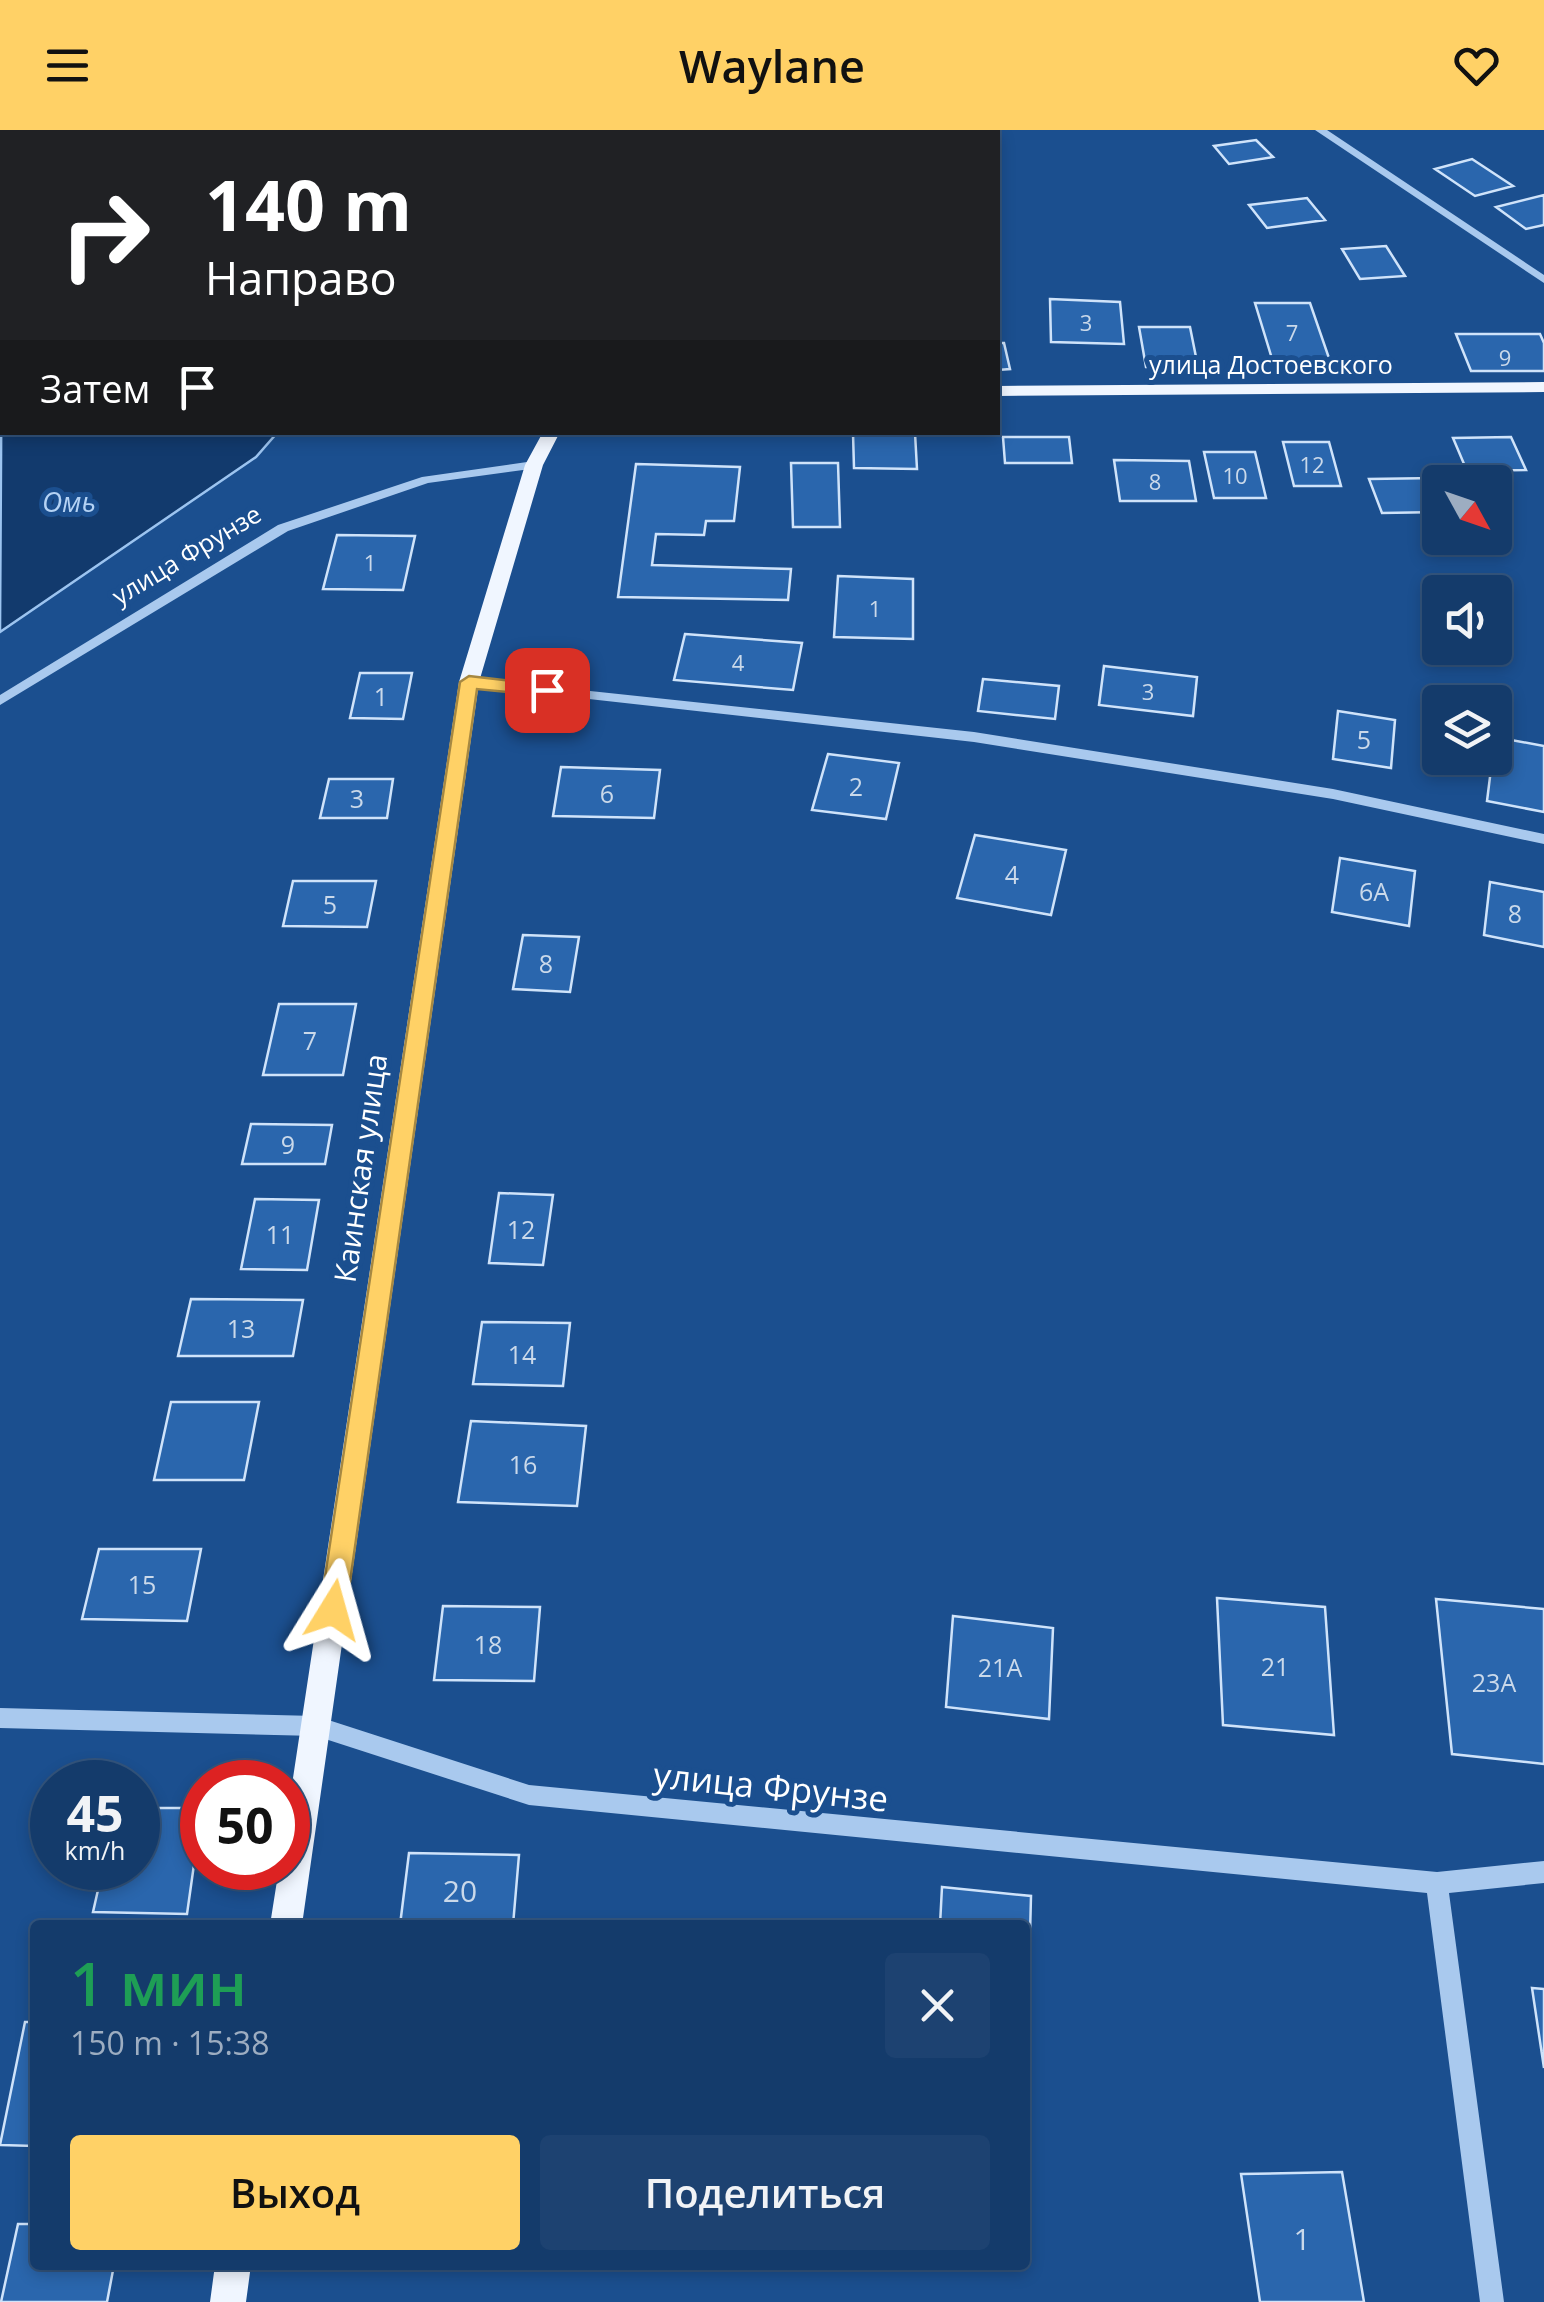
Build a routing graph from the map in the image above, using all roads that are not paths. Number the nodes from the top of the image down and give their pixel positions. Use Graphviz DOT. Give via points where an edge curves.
graph roads {
  1 [pos="1320,130"];
  2 [pos="1544,280"];
  3 [pos="1544,387"];
  4 [pos="1000,391"];
  5 [pos="550,435"];
  6 [pos="534,465"];
  7 [pos="469,682"];
  8 [pos="0,701"];
  9 [pos="1544,839"];
  10 [pos="0,1718"];
  11 [pos="316,1726"];
  12 [pos="1544,1872"];
  13 [pos="1437,1883"];
  14 [pos="287,1920"];
  15 [pos="233,2270"];
  16 [pos="228,2302"];
  17 [pos="1492,2302"];
  1 -- 2 [label="street"];
  3 -- 4 [label="main road, улица Достоевского"];
  5 -- 6 [label="main road, Каинская улица"];
  6 -- 7 [label="main road, Каинская улица"];
  6 -- 8 [label="street, улица Фрунзе" via="426,480 283,528"];
  7 -- 9 [label="street" via="974,737 1333,794"];
  7 -- 11 [label="main road, Каинская улица"];
  10 -- 11 [label="street, улица Фрунзе"];
  11 -- 13 [label="street, улица Фрунзе" via="529,1795"];
  11 -- 14 [label="main road, Каинская улица"];
  12 -- 13 [label="street, улица Фрунзе"];
  13 -- 17 [label="street"];
  15 -- 16 [label="main road"];
}
